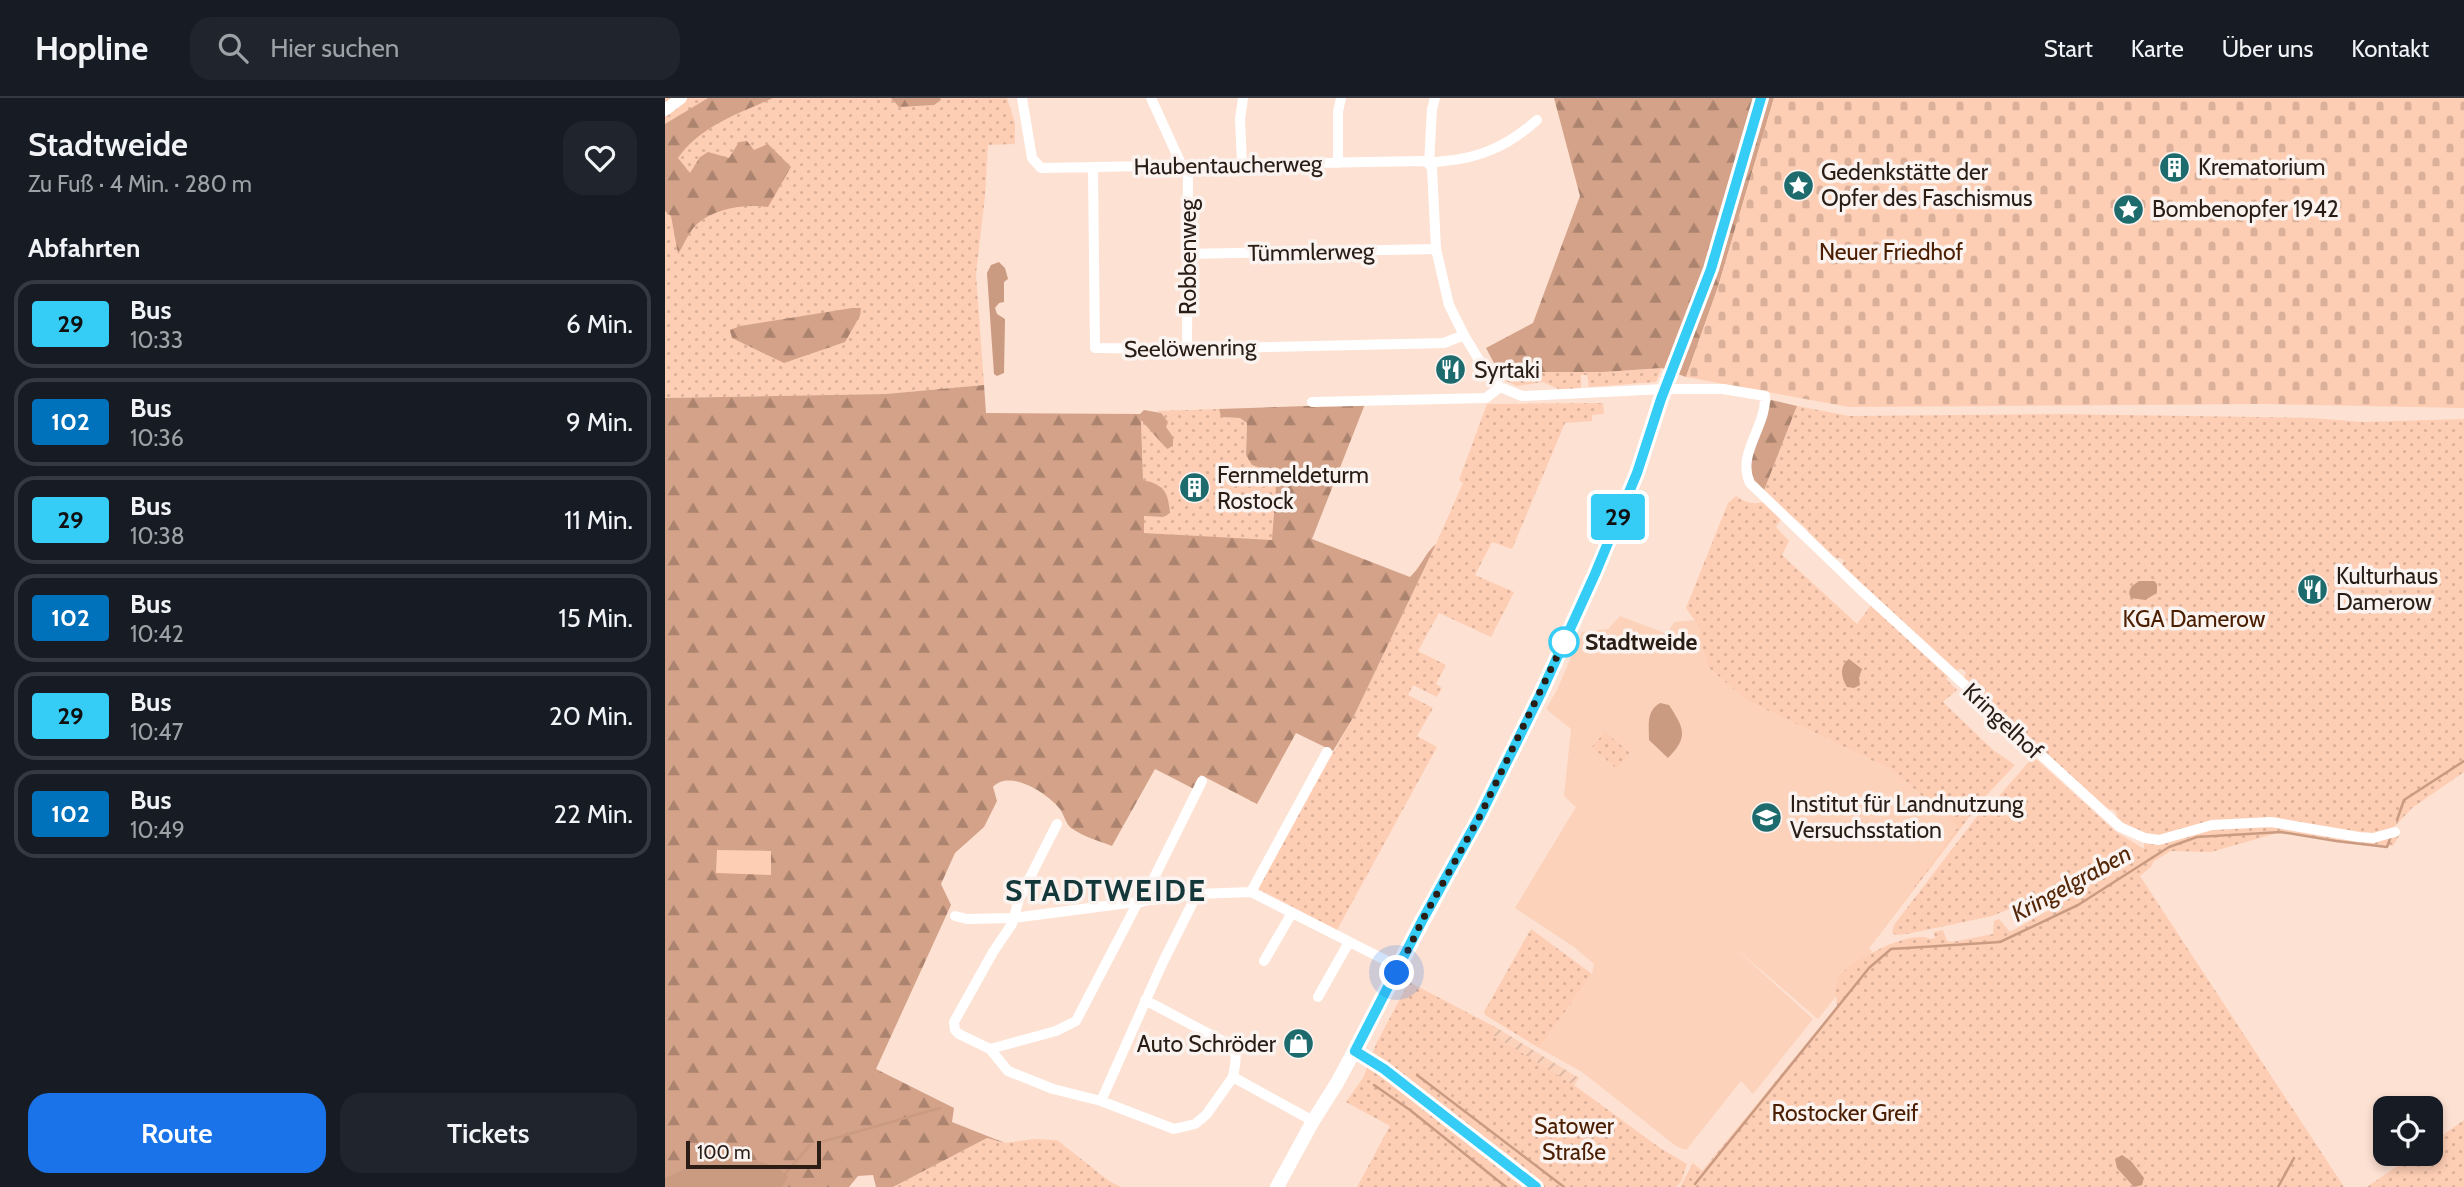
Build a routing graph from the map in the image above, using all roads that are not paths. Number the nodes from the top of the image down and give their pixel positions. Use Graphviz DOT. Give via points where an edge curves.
graph roads {
  1 [pos="681,98"];
  2 [pos="1022,98"];
  3 [pos="1151,98"];
  4 [pos="1243,98"];
  5 [pos="1341,98"];
  6 [pos="1435,98"];
  7 [pos="1761,98"];
  8 [pos="665,110"];
  9 [pos="1537,120"];
  10 [pos="1032,158"];
  11 [pos="1338,163"];
  12 [pos="1242,164"];
  13 [pos="1429,164"];
  14 [pos="1020,165"];
  15 [pos="1185,165"];
  16 [pos="1093,168"];
  17 [pos="1436,249"];
  18 [pos="1187,254"];
  19 [pos="1464,335"];
  20 [pos="1187,348"];
  21 [pos="1500,387"];
  22 [pos="1665,389"];
  23 [pos="1313,402"];
  24 [pos="1327,752"];
  25 [pos="1202,781"];
  26 [pos="1057,824"];
  27 [pos="2395,832"];
  28 [pos="1251,892"];
  29 [pos="1197,894"];
  30 [pos="1140,902"];
  31 [pos="1292,913"];
  32 [pos="955,916"];
  33 [pos="1013,918"];
  34 [pos="1349,942"];
  35 [pos="1264,961"];
  36 [pos="1399,967"];
  37 [pos="1318,997"];
  38 [pos="1145,1000"];
  39 [pos="990,1049"];
  40 [pos="1355,1051"];
  41 [pos="1233,1077"];
  42 [pos="1101,1101"];
  43 [pos="1313,1121"];
  44 [pos="1277,1187"];
  45 [pos="1536,1187"];
  1 -- 8 [label="street"];
  2 -- 10 [label="street"];
  3 -- 15 [label="street"];
  4 -- 12 [label="street"];
  5 -- 11 [label="street"];
  6 -- 13 [label="street"];
  7 -- 22 [label="main road" via="1711,269"];
  9 -- 13 [label="street, Haubentaucherweg" via="1491,151"];
  10 -- 14 [label="street"];
  10 -- 16 [label="street, Haubentaucherweg" via="1041,168"];
  11 -- 12 [label="street, Haubentaucherweg"];
  11 -- 13 [label="street, Haubentaucherweg"];
  12 -- 15 [label="street, Haubentaucherweg"];
  13 -- 17 [label="street"];
  15 -- 16 [label="street, Haubentaucherweg"];
  15 -- 18 [label="street, Robbenweg"];
  16 -- 20 [label="street, Seelöwenring" via="1095,348"];
  17 -- 18 [label="street, Tümmlerweg"];
  17 -- 19 [label="street" via="1449,305"];
  18 -- 20 [label="street, Robbenweg"];
  19 -- 20 [label="street, Seelöwenring" via="1444,343"];
  19 -- 21 [label="street"];
  21 -- 22 [label="street" via="1522,396"];
  21 -- 23 [label="street" via="1486,398"];
  22 -- 27 [label="street, Kringelhof" via="1723,389 1765,396 1764,415 1747,455 1750,484 2120,827 2159,840 2212,825 2271,822 2359,837"];
  22 -- 36 [label="main road" via="1637,473 1573,624 1480,816"];
  24 -- 28 [label="street"];
  25 -- 30 [label="street"];
  26 -- 33 [label="street"];
  28 -- 29 [label="street"];
  28 -- 31 [label="street"];
  29 -- 30 [label="street"];
  29 -- 38 [label="street"];
  30 -- 33 [label="street"];
  30 -- 39 [label="street" via="1076,1021"];
  31 -- 34 [label="street"];
  31 -- 35 [label="street"];
  32 -- 33 [label="street"];
  33 -- 39 [label="street" via="954,1022 960,1034"];
  34 -- 36 [label="street"];
  34 -- 37 [label="street"];
  36 -- 40 [label="main road"];
  38 -- 41 [label="street" via="1235,1050"];
  38 -- 42 [label="street"];
  39 -- 42 [label="street" via="1008,1071"];
  40 -- 43 [label="main road"];
  40 -- 45 [label="street"];
  41 -- 42 [label="street" via="1206,1115 1183,1128 1174,1129"];
  41 -- 43 [label="street"];
  43 -- 44 [label="main road"];
}
